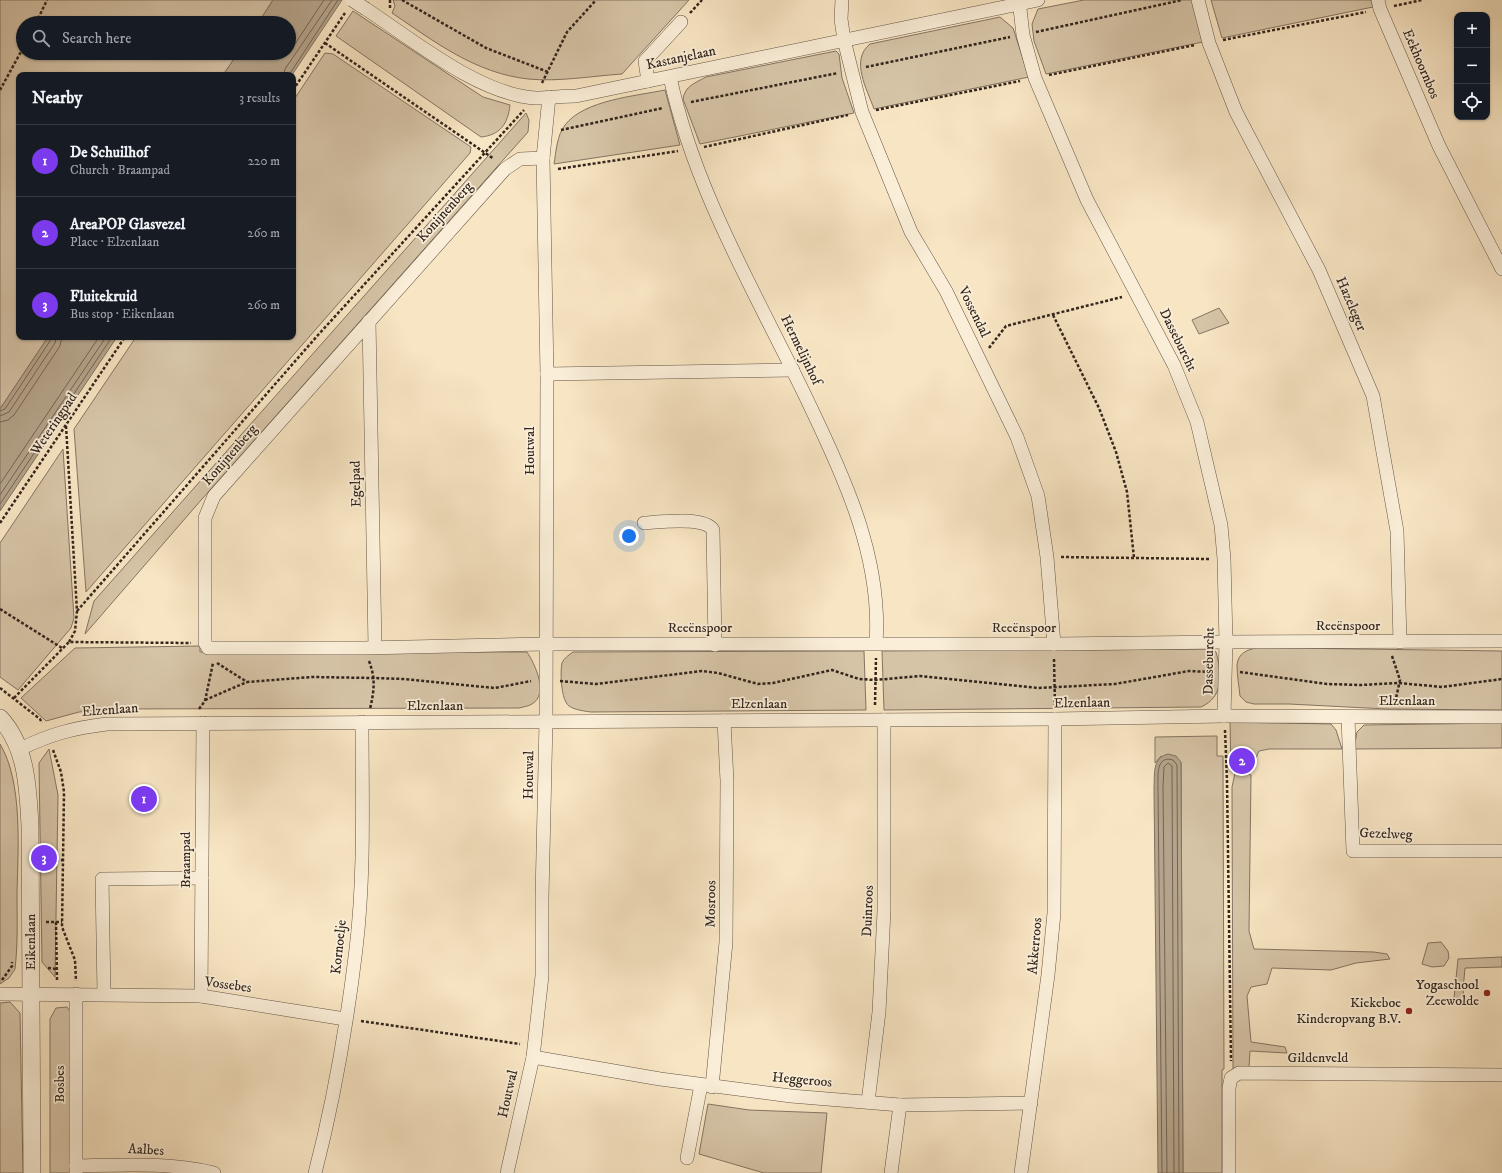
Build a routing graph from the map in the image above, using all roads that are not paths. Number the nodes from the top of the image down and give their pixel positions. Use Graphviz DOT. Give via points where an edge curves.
graph roads {
  1 [pos="352,0"];
  2 [pos="842,0"];
  3 [pos="1038,0"];
  4 [pos="1198,0"];
  5 [pos="1019,2"];
  6 [pos="1379,4"];
  7 [pos="681,22"];
  8 [pos="844,40"];
  9 [pos="670,77"];
  10 [pos="648,81"];
  11 [pos="549,97"];
  12 [pos="543,164"];
  13 [pos="1502,269"];
  14 [pos="369,321"];
  15 [pos="793,370"];
  16 [pos="547,374"];
  17 [pos="644,523"];
  18 [pos="1226,642"];
  19 [pos="1394,642"];
  20 [pos="1502,642"];
  21 [pos="876,643"];
  22 [pos="545,644"];
  23 [pos="1054,644"];
  24 [pos="715,645"];
  25 [pos="370,647"];
  26 [pos="1224,716"];
  27 [pos="1348,717"];
  28 [pos="1502,717"];
  29 [pos="0,718"];
  30 [pos="1055,719"];
  31 [pos="724,720"];
  32 [pos="880,720"];
  33 [pos="362,722"];
  34 [pos="546,722"];
  35 [pos="198,723"];
  36 [pos="20,749"];
  37 [pos="1502,851"];
  38 [pos="202,878"];
  39 [pos="32,993"];
  40 [pos="0,994"];
  41 [pos="76,994"];
  42 [pos="104,994"];
  43 [pos="202,996"];
  44 [pos="346,1019"];
  45 [pos="534,1051"];
  46 [pos="1502,1074"];
  47 [pos="707,1086"];
  48 [pos="868,1102"];
  49 [pos="1030,1103"];
  50 [pos="900,1105"];
  51 [pos="687,1158"];
  52 [pos="76,1169"];
  53 [pos="32,1173"];
  54 [pos="214,1173"];
  55 [pos="315,1173"];
  56 [pos="507,1173"];
  57 [pos="891,1173"];
  58 [pos="1021,1173"];
  59 [pos="1229,1173"];
  1 -- 11 [label="street, Kastanjelaan, bridge" via="465,74 496,89 535,98"];
  2 -- 8 [label="street, Vossendal"];
  3 -- 5 [label="street, Kastanjelaan"];
  4 -- 19 [label="street, Hazeleger" via="1209,43 1236,112 1320,270 1373,396 1397,531"];
  5 -- 8 [label="street, Kastanjelaan"];
  5 -- 18 [label="street, Dasseburcht" via="1023,35 1035,78 1087,200 1174,366 1197,422 1221,525"];
  6 -- 13 [label="street, Eekhoornbos" via="1439,146"];
  7 -- 10 [label="street" via="645,61"];
  8 -- 9 [label="street, Kastanjelaan"];
  8 -- 23 [label="street, Vossendal" via="862,112 911,232 946,291 980,360 1017,437 1038,496 1047,557"];
  9 -- 10 [label="street, Kastanjelaan"];
  9 -- 15 [label="street, Hermelijnhof" via="690,150 720,221"];
  10 -- 11 [label="street, Kastanjelaan" via="576,96"];
  11 -- 12 [label="street, Houtwal"];
  12 -- 14 [label="street, Konijnenberg" via="520,160 505,169"];
  12 -- 16 [label="street, Houtwal"];
  14 -- 25 [label="street, Egelpad"];
  14 -- 25 [label="street, Konijnenberg" via="214,496 205,518 205,643 208,648 214,649"];
  15 -- 16 [label="street"];
  15 -- 21 [label="street, Hermelijnhof" via="841,472 867,551 878,619"];
  16 -- 22 [label="street, Houtwal"];
  17 -- 24 [label="street" via="698,522 710,526 713,530"];
  18 -- 19 [label="street, Reeënspoor"];
  18 -- 23 [label="street, Reeënspoor"];
  18 -- 26 [label="street, Dasseburcht"];
  19 -- 20 [label="street, Reeënspoor"];
  21 -- 23 [label="street, Reeënspoor"];
  21 -- 24 [label="street, Reeënspoor"];
  22 -- 24 [label="street, Reeënspoor"];
  22 -- 25 [label="street"];
  22 -- 34 [label="street, Houtwal"];
  26 -- 27 [label="street, Elzenlaan"];
  26 -- 30 [label="street, Elzenlaan"];
  27 -- 28 [label="street, Elzenlaan"];
  27 -- 37 [label="street, Gezelweg" via="1353,851"];
  29 -- 36 [label="street, Eikenlaan" via="10,728"];
  30 -- 32 [label="street, Elzenlaan"];
  30 -- 49 [label="street, Akkerroos" via="1054,913"];
  31 -- 32 [label="street, Elzenlaan"];
  31 -- 34 [label="street, Elzenlaan"];
  31 -- 47 [label="street, Mosroos" via="727,788 726,942"];
  32 -- 48 [label="street, Duinroos" via="884,919 879,1012"];
  33 -- 34 [label="street, Elzenlaan"];
  33 -- 35 [label="street, Elzenlaan"];
  33 -- 44 [label="street, Kornoelje" via="361,875 356,949"];
  34 -- 45 [label="street, Houtwal" via="542,976"];
  35 -- 36 [label="street, Elzenlaan" via="107,724 74,728"];
  35 -- 38 [label="street, Braampad"];
  36 -- 39 [label="street, Eikenlaan" via="28,785"];
  38 -- 42 [label="street" via="102,880"];
  38 -- 43 [label="street, Braampad"];
  39 -- 40 [label="street, Vossebes"];
  39 -- 41 [label="street, Vossebes"];
  39 -- 53 [label="street, Eikenlaan"];
  41 -- 42 [label="street, Vossebes"];
  41 -- 52 [label="street, Bosbes"];
  42 -- 43 [label="street, Vossebes"];
  43 -- 44 [label="street, Vossebes"];
  44 -- 55 [label="street, Kornoelje" via="329,1120"];
  45 -- 47 [label="street, Heggeroos"];
  45 -- 56 [label="street, Houtwal"];
  46 -- 59 [label="street, Gildenveld" via="1239,1073 1231,1078 1229,1088"];
  47 -- 48 [label="street, Heggeroos"];
  47 -- 51 [label="street"];
  48 -- 50 [label="street, Heggeroos"];
  49 -- 50 [label="street, Heggeroos"];
  49 -- 58 [label="street, Akkerroos"];
  50 -- 57 [label="street"];
  52 -- 54 [label="street, Aalbes" via="139,1164"];
}
